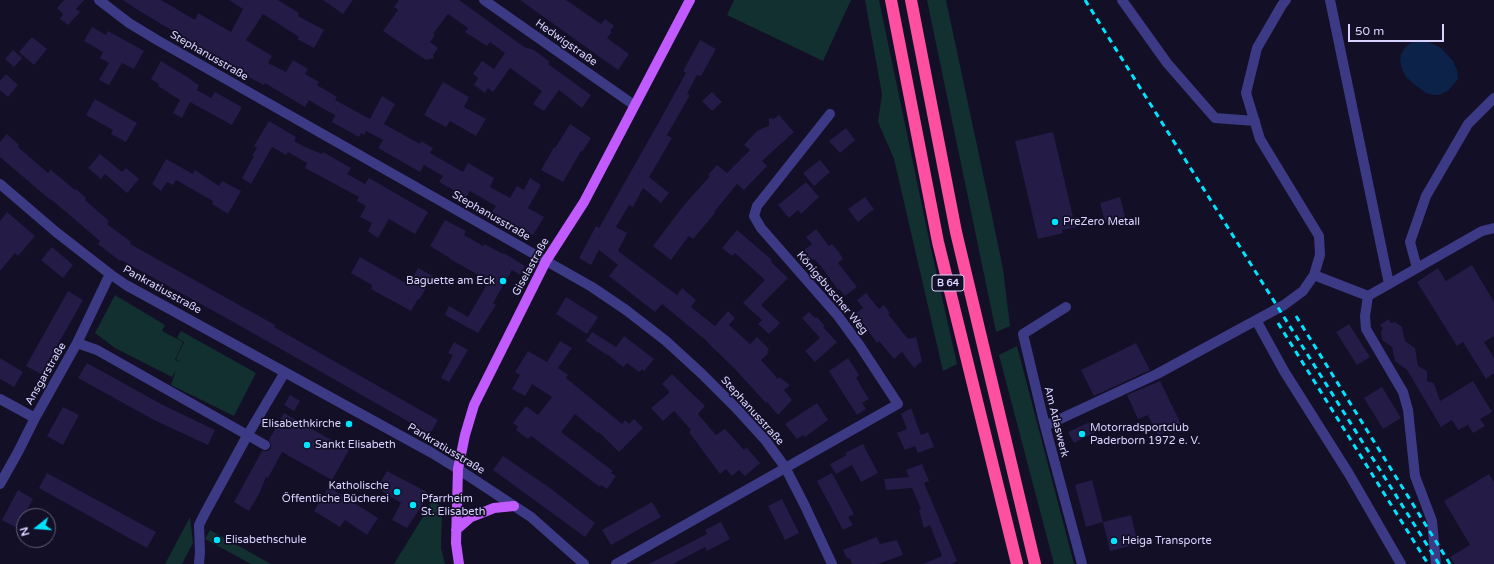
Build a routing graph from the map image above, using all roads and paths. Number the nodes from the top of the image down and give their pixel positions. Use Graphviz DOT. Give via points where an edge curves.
graph roads {
  1 [pos="99,0"];
  2 [pos="484,0"];
  3 [pos="690,0"];
  4 [pos="891,0"];
  5 [pos="911,0"];
  6 [pos="1122,0"];
  7 [pos="1286,0"];
  8 [pos="1330,0"];
  9 [pos="1494,98"];
  10 [pos="634,105"];
  11 [pos="830,114"];
  12 [pos="1255,121"];
  13 [pos="0,184"];
  14 [pos="1494,228"];
  15 [pos="546,261"];
  16 [pos="1417,268"];
  17 [pos="110,274"];
  18 [pos="1314,275"];
  19 [pos="1389,284"];
  20 [pos="1368,296"];
  21 [pos="1066,307"];
  22 [pos="1256,320"];
  23 [pos="77,342"];
  24 [pos="285,372"];
  25 [pos="0,399"];
  26 [pos="35,418"];
  27 [pos="1045,426"];
  28 [pos="247,436"];
  29 [pos="265,445"];
  30 [pos="784,467"];
  31 [pos="458,469"];
  32 [pos="0,484"];
  33 [pos="514,506"];
  34 [pos="456,530"];
  35 [pos="199,564"];
  36 [pos="459,564"];
  37 [pos="584,564"];
  38 [pos="616,564"];
  39 [pos="832,564"];
  40 [pos="1017,564"];
  41 [pos="1035,564"];
  42 [pos="1082,564"];
  43 [pos="1401,564"];
  44 [pos="1436,564"];
  1 -- 15 [label="street, Stephanusstraße" via="157,40"];
  2 -- 10 [label="street, Hedwigstraße"];
  3 -- 10 [label="main road, Giselastraße"];
  4 -- 40 [label="highway, B 64" via="938,242"];
  5 -- 41 [label="highway, B 64" via="956,232"];
  6 -- 12 [label="street" via="1168,62 1215,118"];
  7 -- 12 [label="street" via="1255,55 1246,93"];
  8 -- 19 [label="street"];
  9 -- 16 [label="street" via="1468,124 1426,196 1410,242"];
  10 -- 15 [label="main road, Giselastraße" via="584,202"];
  11 -- 30 [label="street, Königsbuscher Weg" via="758,206 754,216 761,228 838,316 898,404"];
  12 -- 18 [label="street" via="1260,139 1319,236 1320,255"];
  13 -- 17 [label="street, Pankratiusstraße"];
  14 -- 16 [label="street" via="1482,231"];
  15 -- 30 [label="street, Stephanusstraße" via="621,306 666,342 736,408 766,441"];
  15 -- 31 [label="main road, Giselastraße" via="474,405"];
  16 -- 19 [label="street"];
  17 -- 23 [label="street, Ansgarstraße"];
  17 -- 24 [label="street, Pankratiusstraße"];
  18 -- 20 [label="street"];
  18 -- 22 [label="street" via="1303,291"];
  19 -- 20 [label="street"];
  20 -- 44 [label="street" via="1364,316 1366,329 1403,392 1408,410 1415,476 1432,522"];
  21 -- 27 [label="street, Am Atlaswerk" via="1023,334"];
  22 -- 27 [label="street" via="1157,374"];
  22 -- 43 [label="street"];
  23 -- 26 [label="street, Ansgarstraße"];
  23 -- 28 [label="street" via="97,350"];
  24 -- 28 [label="street"];
  24 -- 31 [label="street, Pankratiusstraße"];
  25 -- 26 [label="street"];
  26 -- 32 [label="street, Ansgarstraße"];
  27 -- 42 [label="street, Am Atlaswerk"];
  28 -- 29 [label="street"];
  28 -- 35 [label="street" via="199,525"];
  30 -- 38 [label="street, Königsbuscher Weg"];
  30 -- 39 [label="street, Stephanusstraße"];
  31 -- 33 [label="street, Pankratiusstraße"];
  31 -- 34 [label="main road, Giselastraße"];
  33 -- 34 [label="main road" via="494,508 471,517"];
  33 -- 37 [label="street, Pankratiusstraße" via="531,517"];
  34 -- 36 [label="main road, Giselastraße"];
}
